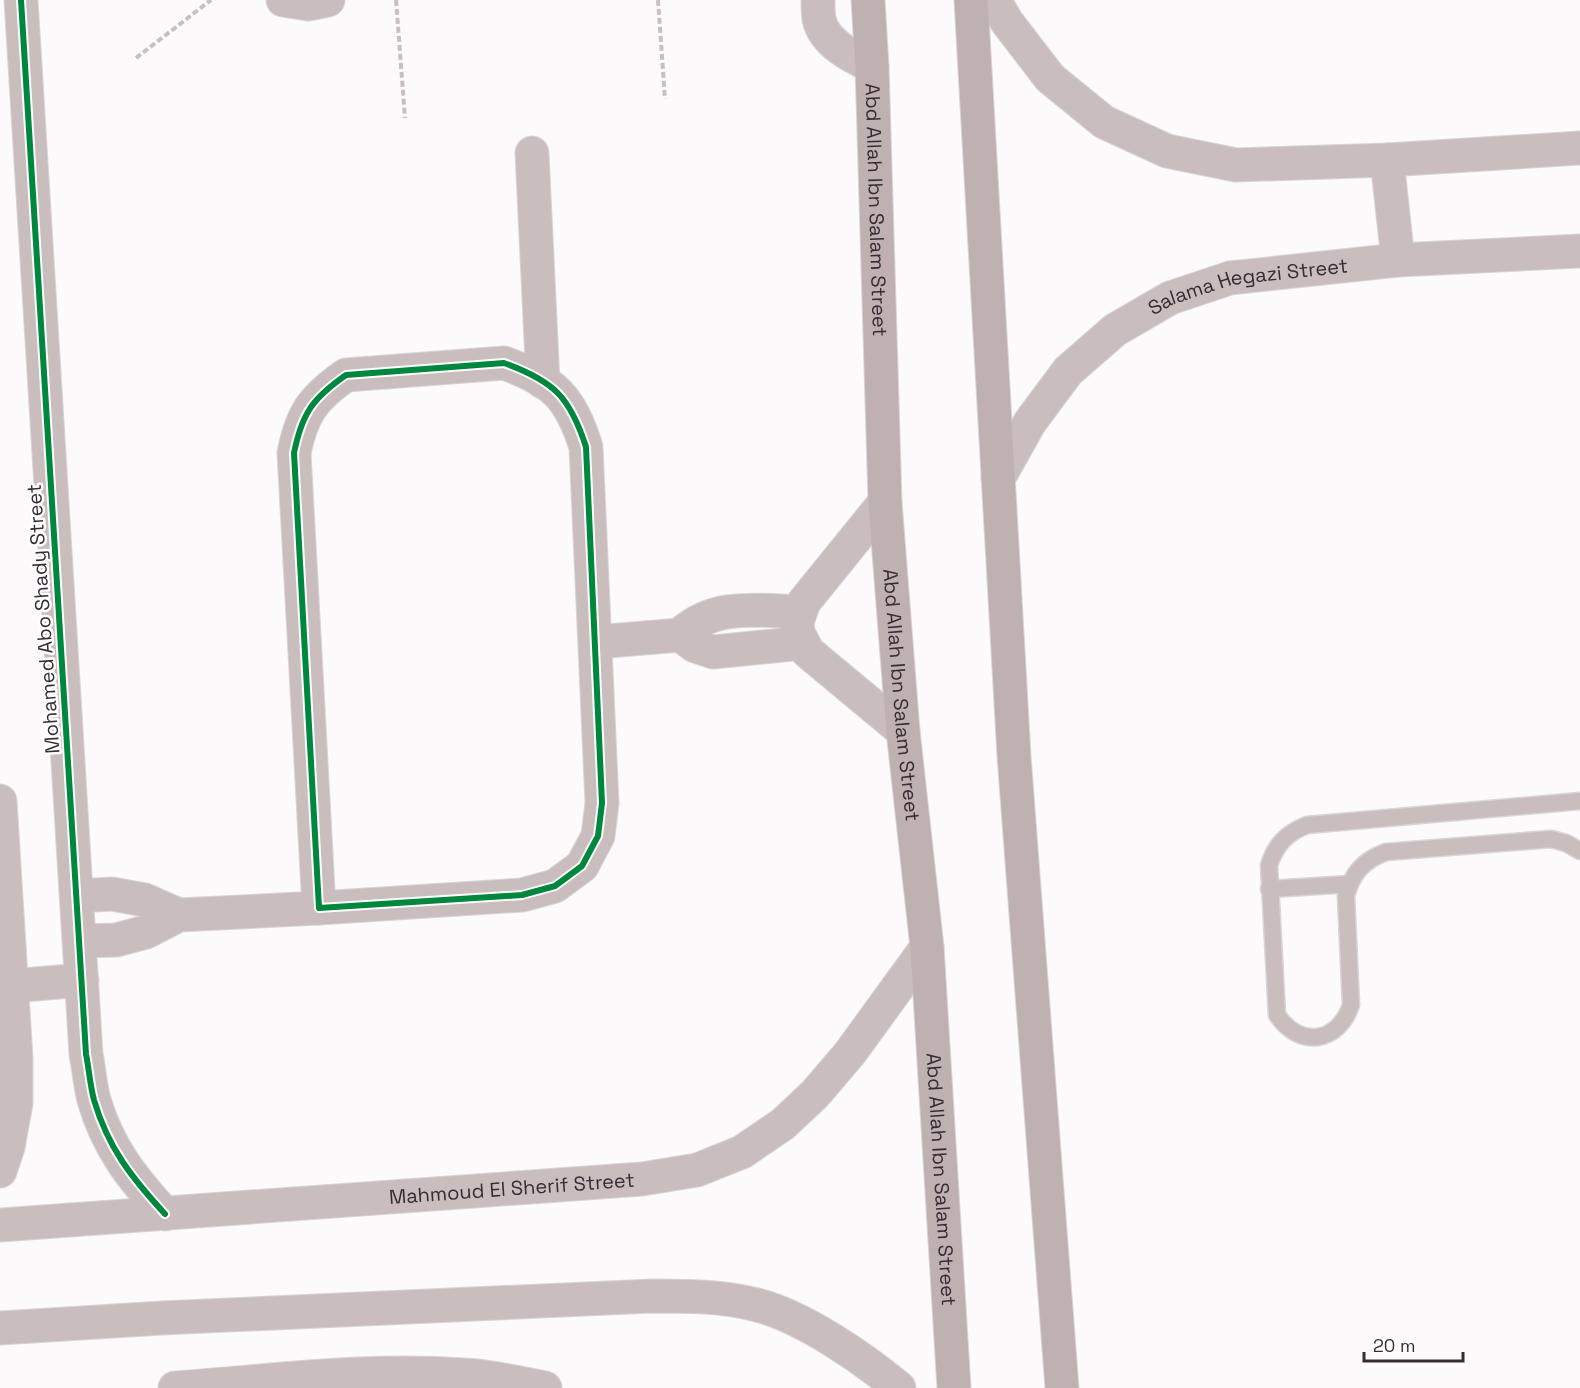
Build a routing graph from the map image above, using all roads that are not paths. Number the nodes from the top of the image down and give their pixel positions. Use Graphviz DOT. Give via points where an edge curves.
graph roads {
  1 [pos="21,0"];
  2 [pos="283,0"];
  3 [pos="328,0"];
  4 [pos="818,0"];
  5 [pos="868,0"];
  6 [pos="971,0"];
  7 [pos="994,0"];
  8 [pos="872,66"];
  9 [pos="1580,148"];
  10 [pos="532,153"];
  11 [pos="1387,160"];
  12 [pos="1580,251"];
  13 [pos="1398,260"];
  14 [pos="543,382"];
  15 [pos="998,479"];
  16 [pos="885,502"];
  17 [pos="801,627"];
  18 [pos="596,642"];
  19 [pos="903,731"];
  20 [pos="0,801"];
  21 [pos="1580,801"];
  22 [pos="1580,851"];
  23 [pos="1350,884"];
  24 [pos="1269,889"];
  25 [pos="77,896"];
  26 [pos="319,908"];
  27 [pos="179,915"];
  28 [pos="80,941"];
  29 [pos="927,947"];
  30 [pos="82,980"];
  31 [pos="12,986"];
  32 [pos="0,1171"];
  33 [pos="165,1214"];
  34 [pos="0,1225"];
  35 [pos="0,1328"];
  36 [pos="175,1388"];
  37 [pos="545,1388"];
  38 [pos="898,1388"];
  39 [pos="954,1388"];
  40 [pos="1062,1388"];
  1 -- 25 [label="street, Mohamed Abo Shady Street"];
  2 -- 3 [label="street" via="308,4"];
  4 -- 8 [label="street" via="819,21 832,41 850,56"];
  5 -- 8 [label="main road, Abd Allah Ibn Salam Street"];
  6 -- 15 [label="main road"];
  7 -- 11 [label="street" via="1050,78 1104,122 1167,151 1236,165"];
  8 -- 16 [label="main road, Abd Allah Ibn Salam Street"];
  9 -- 11 [label="street"];
  10 -- 14 [label="street"];
  11 -- 13 [label="street"];
  12 -- 13 [label="street, Salama Hegazi Street"];
  13 -- 15 [label="street, Salama Hegazi Street" via="1230,278 1170,298 1115,330 1068,371 1030,422"];
  14 -- 18 [label="street" via="558,393 576,417 586,447"];
  14 -- 26 [label="street" via="504,363 346,375 325,390 298,429 294,453"];
  15 -- 40 [label="main road" via="1014,756"];
  16 -- 17 [label="street" via="804,602"];
  16 -- 19 [label="main road, Abd Allah Ibn Salam Street"];
  17 -- 18 [label="street" via="713,652 680,635"];
  17 -- 19 [label="street" via="815,659"];
  18 -- 26 [label="street" via="602,802 598,836 582,866 555,886 522,895"];
  19 -- 29 [label="main road, Abd Allah Ibn Salam Street"];
  20 -- 31 [label="street"];
  21 -- 24 [label="lane" via="1307,825 1282,839 1274,851 1269,865"];
  22 -- 23 [label="lane" via="1551,839 1386,852 1364,863"];
  23 -- 24 [label="lane"];
  23 -- 24 [label="lane" via="1346,909 1351,1005 1338,1028 1313,1037 1292,1032 1277,1015"];
  25 -- 27 [label="street" via="112,894 145,900"];
  25 -- 28 [label="street, Mohamed Abo Shady Street"];
  26 -- 27 [label="street"];
  27 -- 28 [label="street" via="146,932 116,940"];
  28 -- 30 [label="street, Mohamed Abo Shady Street"];
  29 -- 33 [label="street, Mahmoud El Sherif Street" via="815,1094 783,1124 742,1152 697,1170 642,1179"];
  29 -- 39 [label="main road, Abd Allah Ibn Salam Street"];
  30 -- 31 [label="street"];
  30 -- 33 [label="street, Mohamed Abo Shady Street" via="86,1054 94,1099 110,1142 134,1180"];
  31 -- 32 [label="street" via="16,1103"];
  33 -- 34 [label="street, Mahmoud El Sherif Street"];
  35 -- 38 [label="street" via="700,1296 757,1305 802,1321"];
  36 -- 37 [label="street" via="428,1373"];
}
